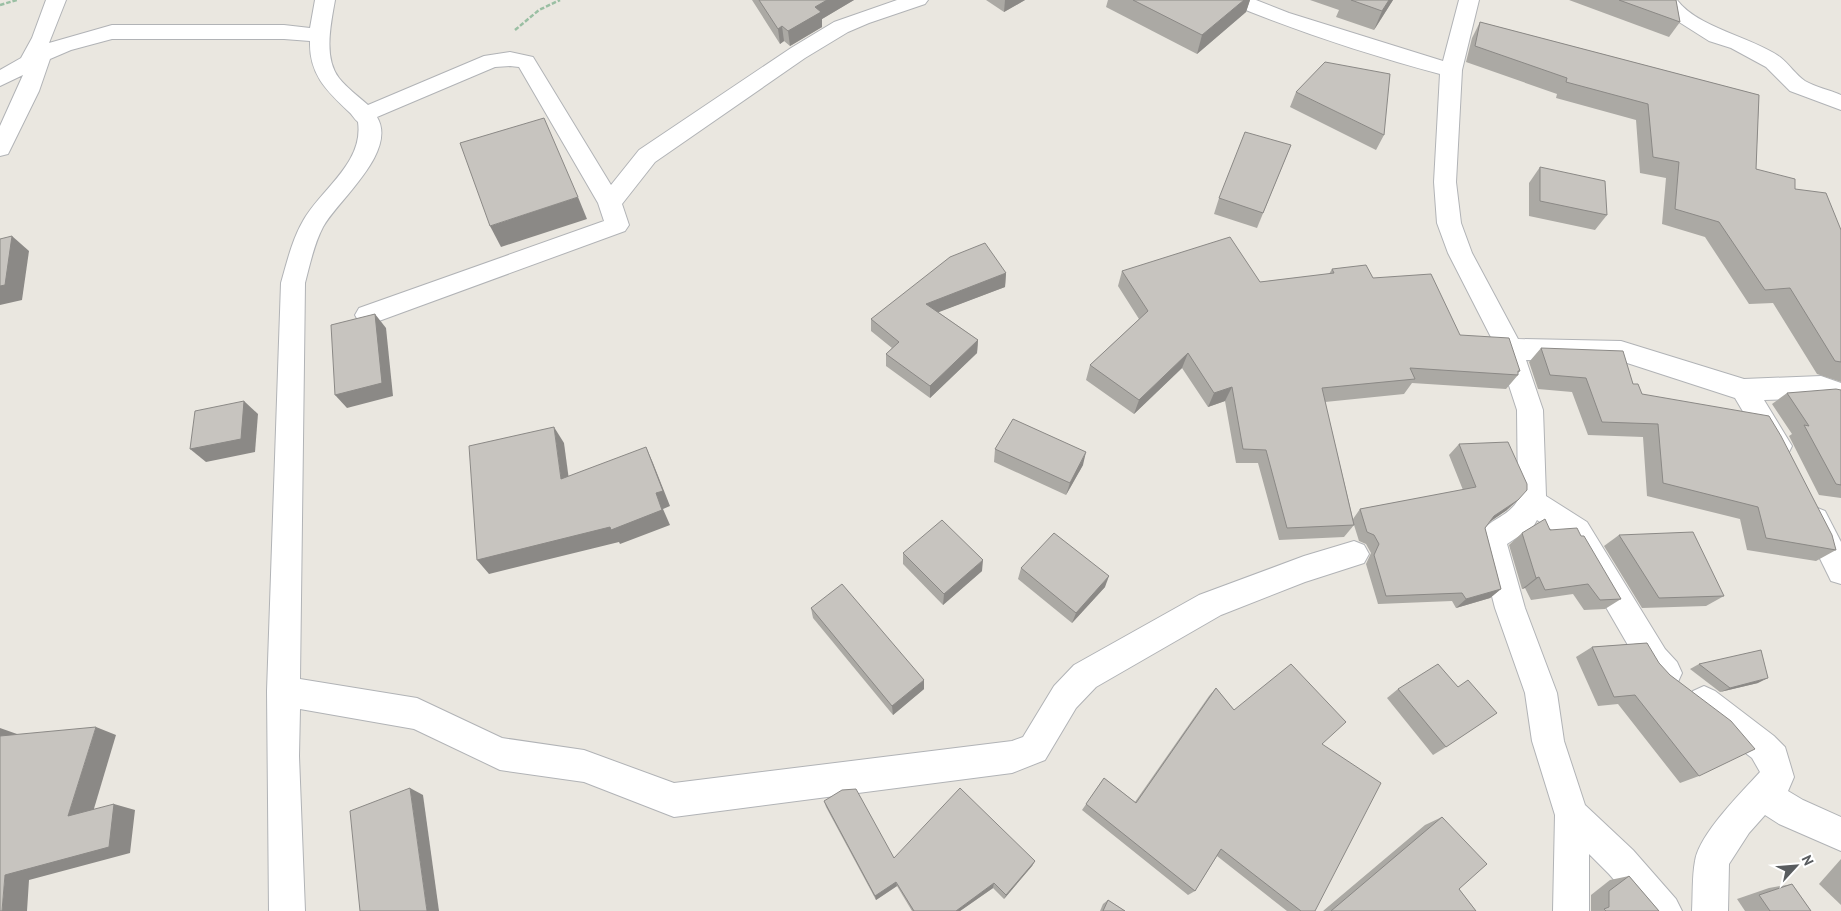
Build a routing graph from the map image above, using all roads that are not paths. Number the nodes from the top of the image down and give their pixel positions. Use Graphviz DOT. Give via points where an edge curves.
graph roads {
  1 [pos="56,0"];
  2 [pos="325,0"];
  3 [pos="918,0"];
  4 [pos="1238,0"];
  5 [pos="1468,0"];
  6 [pos="1667,0"];
  7 [pos="320,36"];
  8 [pos="35,59"];
  9 [pos="1450,70"];
  10 [pos="0,80"];
  11 [pos="1841,103"];
  12 [pos="363,115"];
  13 [pos="0,148"];
  14 [pos="610,203"];
  15 [pos="368,315"];
  16 [pos="1510,349"];
  17 [pos="1744,390"];
  18 [pos="1841,394"];
  19 [pos="1787,465"];
  20 [pos="1804,497"];
  21 [pos="1532,502"];
  22 [pos="1354,554"];
  23 [pos="1841,571"];
  24 [pos="283,691"];
  25 [pos="1763,794"];
  26 [pos="1572,815"];
  27 [pos="1841,834"];
  28 [pos="287,911"];
  29 [pos="1571,911"];
  30 [pos="1664,911"];
  31 [pos="1710,911"];
  1 -- 8 [label="street"];
  2 -- 7 [label="street"];
  3 -- 14 [label="street" via="841,27 798,53 647,156"];
  4 -- 9 [label="street" via="1291,21"];
  5 -- 9 [label="street"];
  6 -- 11 [label="street" via="1675,11 1716,36 1738,43 1773,62 1798,86"];
  7 -- 8 [label="street" via="284,32 112,32 64,45"];
  7 -- 12 [label="street" via="320,57 325,74 337,91"];
  8 -- 10 [label="street"];
  8 -- 13 [label="street" via="28,91"];
  9 -- 16 [label="street" via="1445,182 1449,223 1460,253"];
  12 -- 14 [label="street" via="491,61 526,62"];
  12 -- 24 [label="street" via="369,123 370,139 365,155 315,220 293,283"];
  14 -- 15 [label="street" via="617,225"];
  16 -- 17 [label="street" via="1621,351"];
  16 -- 21 [label="street" via="1530,410"];
  17 -- 18 [label="street" via="1820,387"];
  17 -- 19 [label="street"];
  20 -- 23 [label="street"];
  21 -- 25 [label="street" via="1577,531 1654,660 1665,672 1763,746 1773,759 1778,777"];
  21 -- 26 [label="street" via="1522,518 1491,538 1510,608 1541,693 1548,741"];
  22 -- 24 [label="street" via="1304,569 1210,605 1085,676 1065,697 1034,749 1027,753 674,800 584,766 500,754 417,714"];
  24 -- 28 [label="street"];
  25 -- 27 [label="street" via="1791,812"];
  25 -- 31 [label="street" via="1738,821 1712,860"];
  26 -- 29 [label="street"];
  26 -- 30 [label="street" via="1621,862"];
}
